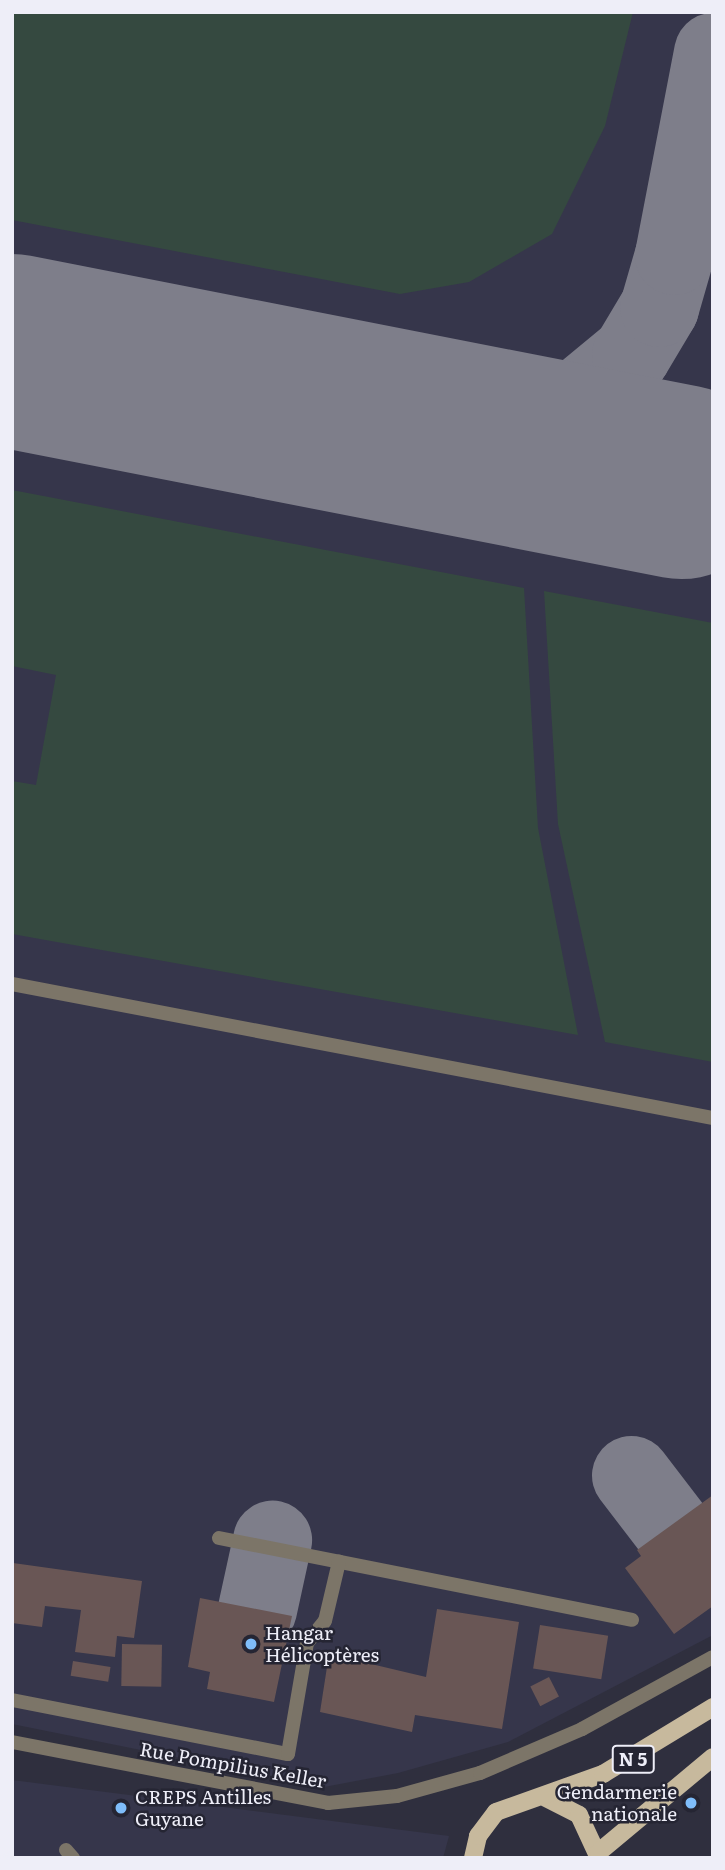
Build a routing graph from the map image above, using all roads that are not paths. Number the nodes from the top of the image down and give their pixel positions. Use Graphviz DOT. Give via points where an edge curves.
graph roads {
  1 [pos="12,984"];
  2 [pos="713,1118"];
  3 [pos="219,1538"];
  4 [pos="339,1562"];
  5 [pos="632,1619"];
  6 [pos="713,1657"];
  7 [pos="12,1700"];
  8 [pos="713,1707"];
  9 [pos="12,1742"];
  10 [pos="713,1757"];
  11 [pos="546,1798"];
  12 [pos="599,1855"];
  13 [pos="473,1858"];
  1 -- 2 [label="street"];
  3 -- 4 [label="street"];
  4 -- 5 [label="street"];
  4 -- 7 [label="street" via="325,1621 307,1643 288,1754"];
  6 -- 9 [label="street, Rue Pompilius Keller" via="582,1729 480,1773 397,1796 328,1803"];
  8 -- 11 [label="main road, N 5" via="645,1753"];
  10 -- 12 [label="main road, N 5"];
  11 -- 12 [label="main road" via="579,1815"];
  11 -- 13 [label="main road" via="523,1799 496,1812 478,1836"];
}
